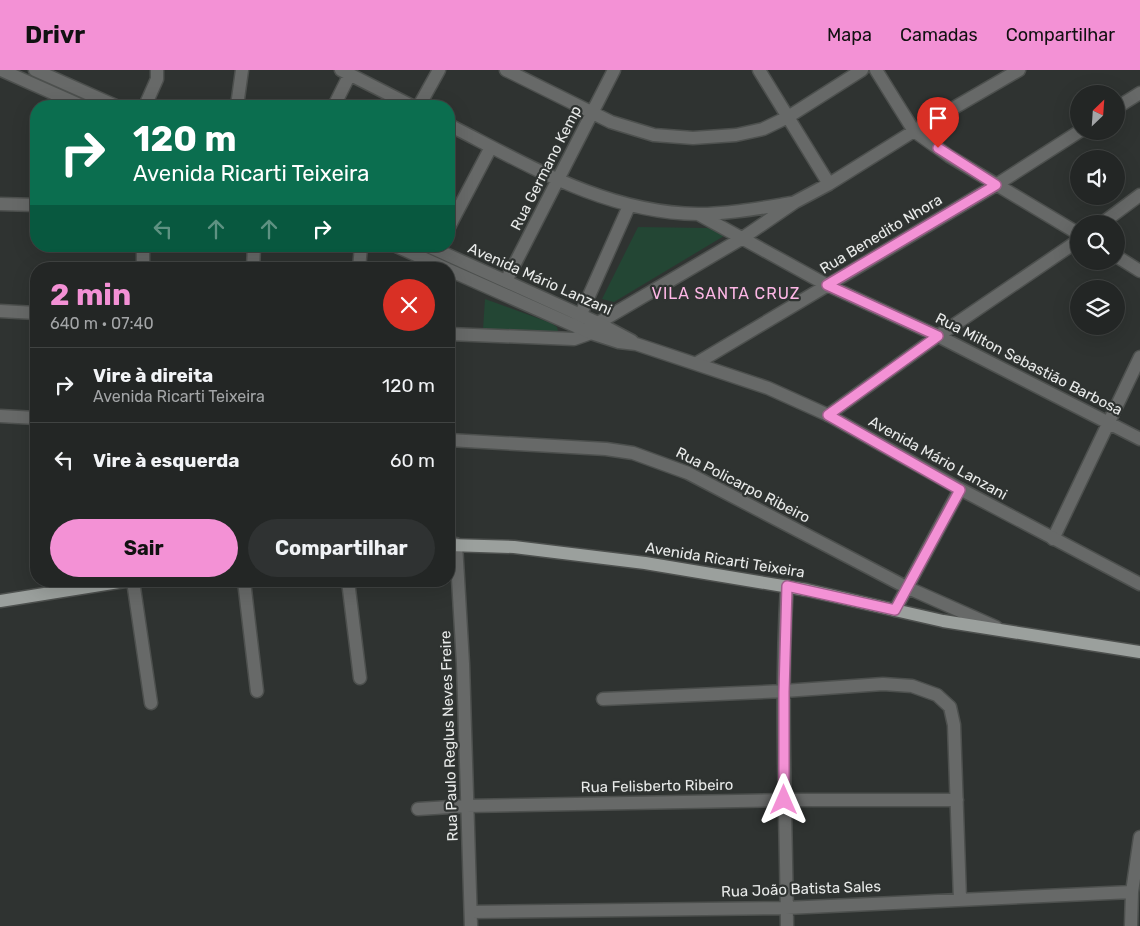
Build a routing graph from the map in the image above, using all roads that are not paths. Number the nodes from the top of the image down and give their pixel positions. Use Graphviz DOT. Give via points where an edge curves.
graph roads {
  1 [pos="1,70"];
  2 [pos="242,70"];
  3 [pos="439,70"];
  4 [pos="506,70"];
  5 [pos="614,70"];
  6 [pos="759,70"];
  7 [pos="862,70"];
  8 [pos="876,70"];
  9 [pos="1019,70"];
  10 [pos="40,71"];
  11 [pos="346,72"];
  12 [pos="159,73"];
  13 [pos="40,88"];
  14 [pos="1140,93"];
  15 [pos="68,100"];
  16 [pos="103,100"];
  17 [pos="148,100"];
  18 [pos="238,100"];
  19 [pos="336,100"];
  20 [pos="400,100"];
  21 [pos="423,100"];
  22 [pos="1125,102"];
  23 [pos="592,114"];
  24 [pos="788,117"];
  25 [pos="455,128"];
  26 [pos="914,131"];
  27 [pos="1070,137"];
  28 [pos="492,147"];
  29 [pos="559,181"];
  30 [pos="829,184"];
  31 [pos="996,185"];
  32 [pos="1140,195"];
  33 [pos="795,202"];
  34 [pos="0,204"];
  35 [pos="30,205"];
  36 [pos="629,206"];
  37 [pos="698,214"];
  38 [pos="1113,215"];
  39 [pos="455,216"];
  40 [pos="1070,229"];
  41 [pos="742,239"];
  42 [pos="1070,246"];
  43 [pos="410,252"];
  44 [pos="443,252"];
  45 [pos="432,262"];
  46 [pos="1125,262"];
  47 [pos="1140,271"];
  48 [pos="455,272"];
  49 [pos="506,281"];
  50 [pos="827,285"];
  51 [pos="0,311"];
  52 [pos="30,313"];
  53 [pos="579,321"];
  54 [pos="594,328"];
  55 [pos="455,334"];
  56 [pos="938,336"];
  57 [pos="555,340"];
  58 [pos="1140,356"];
  59 [pos="697,363"];
  60 [pos="828,415"];
  61 [pos="0,416"];
  62 [pos="30,418"];
  63 [pos="1108,422"];
  64 [pos="1140,439"];
  65 [pos="455,440"];
  66 [pos="960,490"];
  67 [pos="1053,539"];
  68 [pos="455,544"];
  69 [pos="455,577"];
  70 [pos="1139,582"];
  71 [pos="787,586"];
  72 [pos="88,587"];
  73 [pos="134,587"];
  74 [pos="245,587"];
  75 [pos="349,587"];
  76 [pos="906,587"];
  77 [pos="0,601"];
  78 [pos="895,610"];
  79 [pos="1003,630"];
  80 [pos="1140,652"];
  81 [pos="360,678"];
  82 [pos="257,691"];
  83 [pos="784,692"];
  84 [pos="603,699"];
  85 [pos="151,703"];
  86 [pos="784,800"];
  87 [pos="957,800"];
  88 [pos="466,806"];
  89 [pos="418,809"];
  90 [pos="1140,838"];
  91 [pos="1132,892"];
  92 [pos="960,899"];
  93 [pos="786,908"];
  94 [pos="471,912"];
  95 [pos="471,926"];
  96 [pos="786,926"];
  97 [pos="1131,926"];
  1 -- 13 [label="street"];
  2 -- 18 [label="street"];
  3 -- 21 [label="street"];
  4 -- 23 [label="street"];
  5 -- 23 [label="street, Rua Germano Kemp"];
  6 -- 24 [label="street"];
  7 -- 24 [label="street"];
  8 -- 26 [label="street"];
  9 -- 26 [label="street"];
  10 -- 13 [label="street"];
  10 -- 16 [label="street"];
  11 -- 19 [label="street"];
  11 -- 20 [label="street"];
  12 -- 17 [label="street"];
  13 -- 15 [label="street"];
  14 -- 22 [label="street"];
  23 -- 24 [label="street" via="654,135 693,138 736,135 763,129"];
  23 -- 29 [label="street, Rua Germano Kemp"];
  24 -- 30 [label="street"];
  25 -- 28 [label="street"];
  26 -- 30 [label="street"];
  26 -- 31 [label="street"];
  27 -- 31 [label="street, Rua Benedito Nhora"];
  28 -- 29 [label="street"];
  28 -- 39 [label="street"];
  29 -- 36 [label="street"];
  29 -- 49 [label="street, Rua Germano Kemp"];
  30 -- 33 [label="street"];
  31 -- 40 [label="street"];
  31 -- 50 [label="street, Rua Benedito Nhora"];
  32 -- 38 [label="street"];
  33 -- 37 [label="street"];
  33 -- 41 [label="street"];
  34 -- 35 [label="street"];
  36 -- 37 [label="street"];
  36 -- 53 [label="street"];
  37 -- 41 [label="street, Rua Milton Sebastião Barbosa"];
  41 -- 50 [label="street, Rua Milton Sebastião Barbosa"];
  41 -- 54 [label="street"];
  42 -- 56 [label="street"];
  43 -- 45 [label="street, Avenida Mário Lanzani"];
  44 -- 49 [label="street, Avenida Mário Lanzani"];
  46 -- 47 [label="street"];
  48 -- 53 [label="street, Avenida Mário Lanzani"];
  49 -- 53 [label="street, Avenida Mário Lanzani"];
  50 -- 56 [label="street, Rua Milton Sebastião Barbosa"];
  50 -- 59 [label="street, Rua Benedito Nhora"];
  51 -- 52 [label="street"];
  53 -- 54 [label="street, Avenida Mário Lanzani"];
  53 -- 57 [label="street"];
  54 -- 57 [label="street" via="582,338"];
  54 -- 59 [label="street, Avenida Mário Lanzani"];
  55 -- 57 [label="street"];
  56 -- 60 [label="street"];
  56 -- 63 [label="street, Rua Milton Sebastião Barbosa"];
  58 -- 63 [label="street"];
  59 -- 60 [label="street, Avenida Mário Lanzani" via="768,388"];
  60 -- 66 [label="street, Avenida Mário Lanzani"];
  61 -- 62 [label="street"];
  63 -- 64 [label="street, Rua Milton Sebastião Barbosa"];
  63 -- 67 [label="street"];
  65 -- 76 [label="street, Rua Policarpo Ribeiro" via="633,452 688,473"];
  66 -- 67 [label="street, Avenida Mário Lanzani"];
  66 -- 76 [label="street"];
  67 -- 70 [label="street, Avenida Mário Lanzani"];
  68 -- 71 [label="main road, Avenida Ricarti Teixeira" via="574,553"];
  69 -- 88 [label="street, Rua Paulo Reglus Neves Freire" via="463,664"];
  71 -- 78 [label="main road, Avenida Ricarti Teixeira"];
  71 -- 83 [label="street"];
  72 -- 77 [label="main road"];
  73 -- 85 [label="street"];
  74 -- 82 [label="street"];
  75 -- 81 [label="street"];
  76 -- 78 [label="street"];
  76 -- 79 [label="street, Rua Policarpo Ribeiro"];
  78 -- 79 [label="main road, Avenida Ricarti Teixeira"];
  79 -- 80 [label="main road, Avenida Ricarti Teixeira"];
  83 -- 84 [label="street"];
  83 -- 86 [label="street"];
  83 -- 87 [label="street" via="883,684 912,686 937,695 950,707 954,725"];
  86 -- 87 [label="street, Rua Felisberto Ribeiro"];
  86 -- 88 [label="street, Rua Felisberto Ribeiro"];
  86 -- 93 [label="street"];
  87 -- 92 [label="street"];
  88 -- 89 [label="street, Rua Felisberto Ribeiro"];
  88 -- 94 [label="street, Rua Paulo Reglus Neves Freire"];
  90 -- 91 [label="street"];
  91 -- 92 [label="street, Rua João Batista Sales"];
  91 -- 97 [label="street"];
  92 -- 93 [label="street, Rua João Batista Sales"];
  93 -- 94 [label="street, Rua João Batista Sales"];
  93 -- 96 [label="street"];
  94 -- 95 [label="street, Rua Paulo Reglus Neves Freire"];
}
